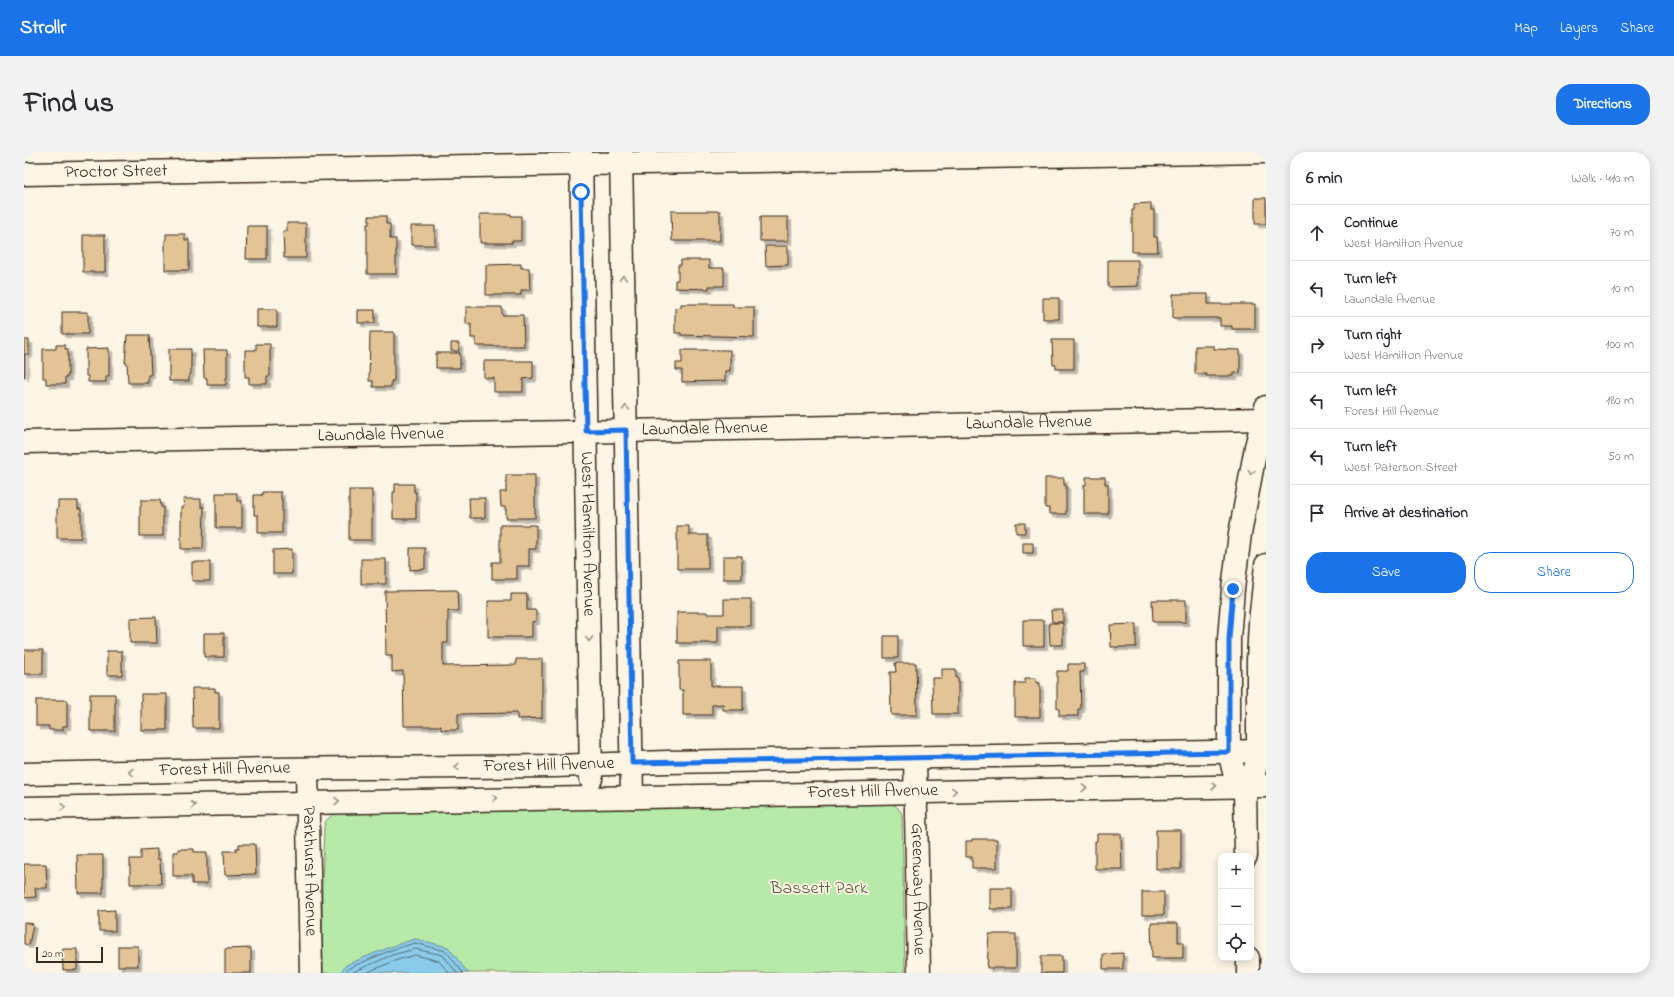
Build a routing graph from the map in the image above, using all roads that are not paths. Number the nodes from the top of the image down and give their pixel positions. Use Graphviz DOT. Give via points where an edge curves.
graph roads {
  1 [pos="1263,152"];
  2 [pos="581,158"];
  3 [pos="621,158"];
  4 [pos="24,174"];
  5 [pos="1265,415"];
  6 [pos="626,430"];
  7 [pos="586,431"];
  8 [pos="24,442"];
  9 [pos="1266,565"];
  10 [pos="1262,751"];
  11 [pos="1229,752"];
  12 [pos="915,758"];
  13 [pos="632,763"];
  14 [pos="591,765"];
  15 [pos="308,769"];
  16 [pos="24,774"];
  17 [pos="1255,786"];
  18 [pos="916,792"];
  19 [pos="592,797"];
  20 [pos="632,797"];
  21 [pos="308,802"];
  22 [pos="24,808"];
  23 [pos="1246,853"];
  24 [pos="1248,961"];
  25 [pos="311,973"];
  26 [pos="919,973"];
  27 [pos="1248,973"];
  1 -- 3 [label="street, Proctor Street"];
  2 -- 3 [label="street, Proctor Street"];
  2 -- 4 [label="street, Proctor Street"];
  2 -- 7 [label="street, West Hamilton Avenue"];
  6 -- 3 [label="street, one-way"];
  5 -- 6 [label="street, Lawndale Avenue"];
  5 -- 11 [label="street, one-way" via="1246,498 1233,589 1229,653"];
  6 -- 7 [label="street, Lawndale Avenue"];
  6 -- 13 [label="street"];
  7 -- 8 [label="street, Lawndale Avenue"];
  7 -- 14 [label="street, West Hamilton Avenue, one-way"];
  9 -- 10 [label="street" via="1258,660"];
  10 -- 11 [label="street, Forest Hill Avenue"];
  10 -- 17 [label="street" via="1254,773"];
  11 -- 12 [label="street, Forest Hill Avenue"];
  11 -- 17 [label="street" via="1234,772"];
  12 -- 13 [label="street, Forest Hill Avenue"];
  12 -- 18 [label="street, Greenway Avenue"];
  13 -- 14 [label="street, Forest Hill Avenue"];
  13 -- 20 [label="street"];
  14 -- 15 [label="street, Forest Hill Avenue, one-way"];
  14 -- 19 [label="street, West Hamilton Avenue"];
  15 -- 16 [label="street, Forest Hill Avenue, one-way"];
  15 -- 21 [label="street, Parkhurst Avenue"];
  18 -- 17 [label="street, Forest Hill Avenue, one-way"];
  17 -- 23 [label="street"];
  18 -- 20 [label="street, Forest Hill Avenue"];
  18 -- 26 [label="street, Greenway Avenue"];
  19 -- 20 [label="street, Forest Hill Avenue"];
  21 -- 19 [label="street, Forest Hill Avenue, one-way"];
  22 -- 21 [label="street, Forest Hill Avenue, one-way"];
  21 -- 25 [label="street, Parkhurst Avenue"];
  24 -- 27 [label="street"];
}
